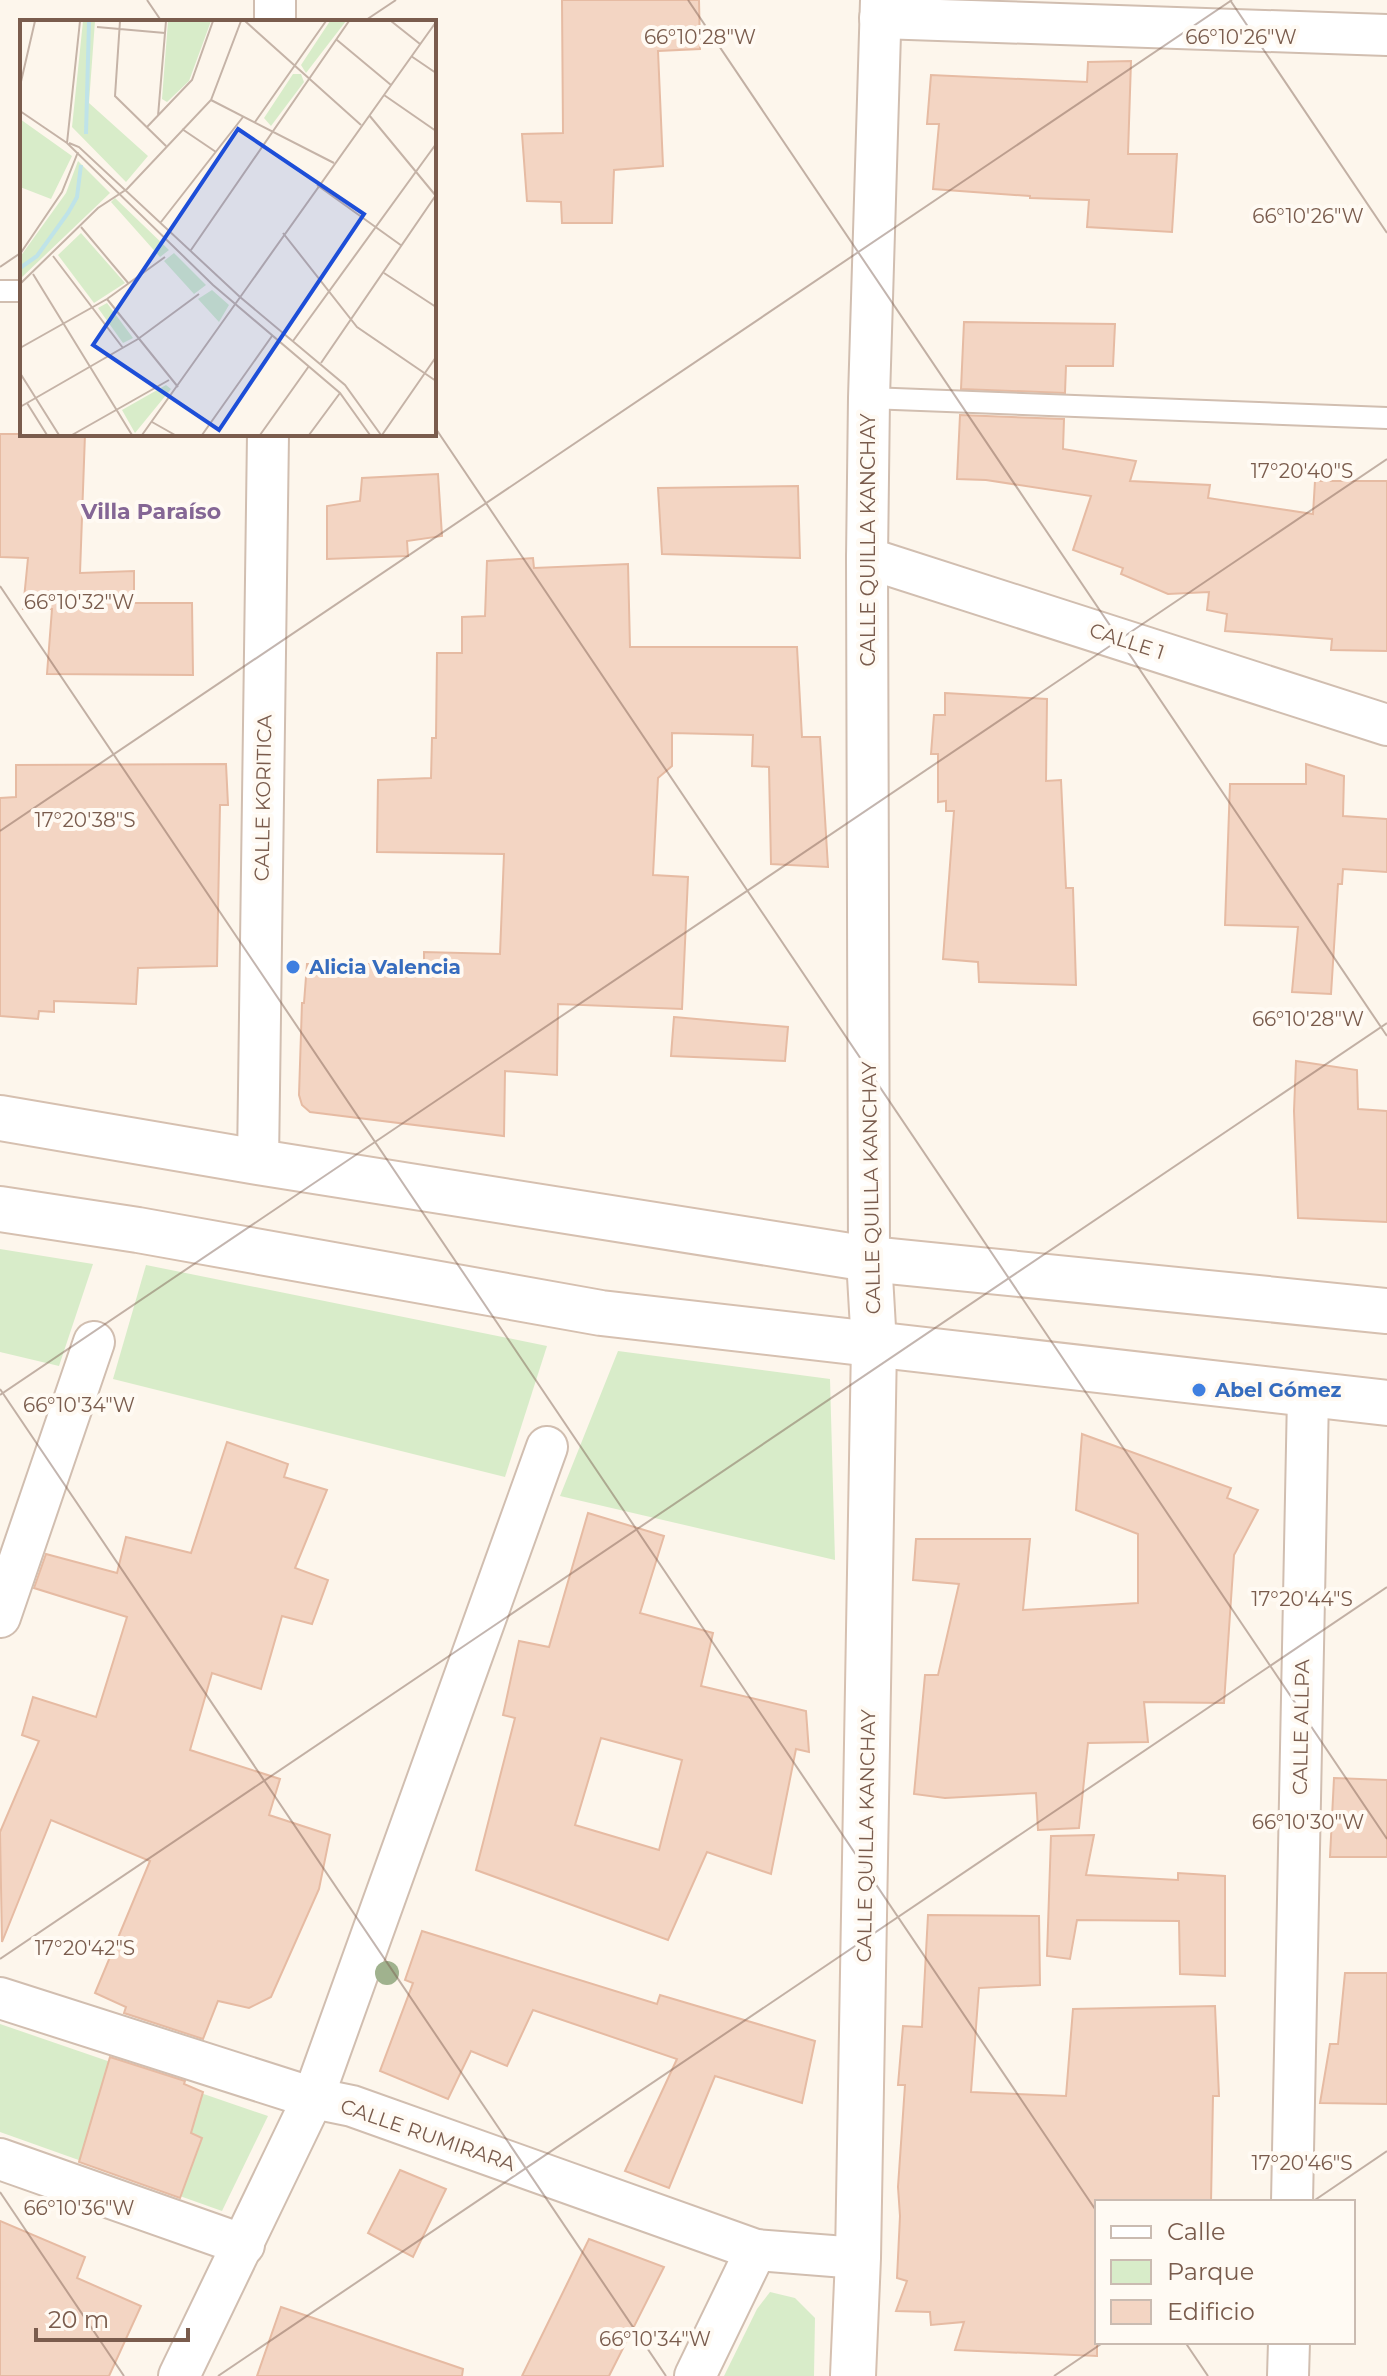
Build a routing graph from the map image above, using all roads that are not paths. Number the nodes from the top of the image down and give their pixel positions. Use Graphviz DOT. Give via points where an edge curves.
graph roads {
  1 [pos="881,9"];
  2 [pos="1387,35"];
  3 [pos="869,398"];
  4 [pos="1387,418"];
  5 [pos="268,436"];
  6 [pos="867,558"];
  7 [pos="1387,725"];
  8 [pos="0,1118"];
  9 [pos="258,1162"];
  10 [pos="0,1209"];
  11 [pos="869,1259"];
  12 [pos="1387,1311"];
  13 [pos="94,1342"];
  14 [pos="874,1345"];
  15 [pos="1308,1396"];
  16 [pos="1387,1403"];
  17 [pos="547,1447"];
  18 [pos="0,1617"];
  19 [pos="0,1998"];
  20 [pos="313,2098"];
  21 [pos="0,2159"];
  22 [pos="1292,2200"];
  23 [pos="244,2245"];
  24 [pos="756,2250"];
  25 [pos="858,2258"];
  26 [pos="1289,2344"];
  27 [pos="179,2376"];
  28 [pos="695,2376"];
  29 [pos="853,2376"];
  30 [pos="1288,2376"];
  1 -- 2 [label="street"];
  1 -- 3 [label="street, CALLE QUILLA KANCHAY"];
  3 -- 4 [label="lane"];
  3 -- 6 [label="street, CALLE QUILLA KANCHAY"];
  5 -- 9 [label="street, CALLE KORITICA"];
  6 -- 7 [label="street, CALLE 1"];
  6 -- 11 [label="street, CALLE QUILLA KANCHAY"];
  8 -- 9 [label="main road"];
  9 -- 11 [label="main road"];
  10 -- 14 [label="main road" via="601,1313"];
  11 -- 12 [label="main road"];
  11 -- 14 [label="main road, CALLE QUILLA KANCHAY"];
  13 -- 18 [label="street"];
  14 -- 15 [label="main road"];
  14 -- 25 [label="main road, CALLE QUILLA KANCHAY"];
  15 -- 16 [label="main road"];
  15 -- 22 [label="street, CALLE ALLPA"];
  17 -- 20 [label="street"];
  19 -- 20 [label="street, CALLE RUMIRARA"];
  20 -- 23 [label="street"];
  20 -- 24 [label="street, CALLE RUMIRARA" via="352,2106"];
  21 -- 23 [label="street"];
  23 -- 27 [label="street"];
  24 -- 25 [label="street, CALLE RUMIRARA"];
  24 -- 28 [label="street"];
  25 -- 29 [label="main road, CALLE QUILLA KANCHAY"];
  26 -- 30 [label="street"];
}
